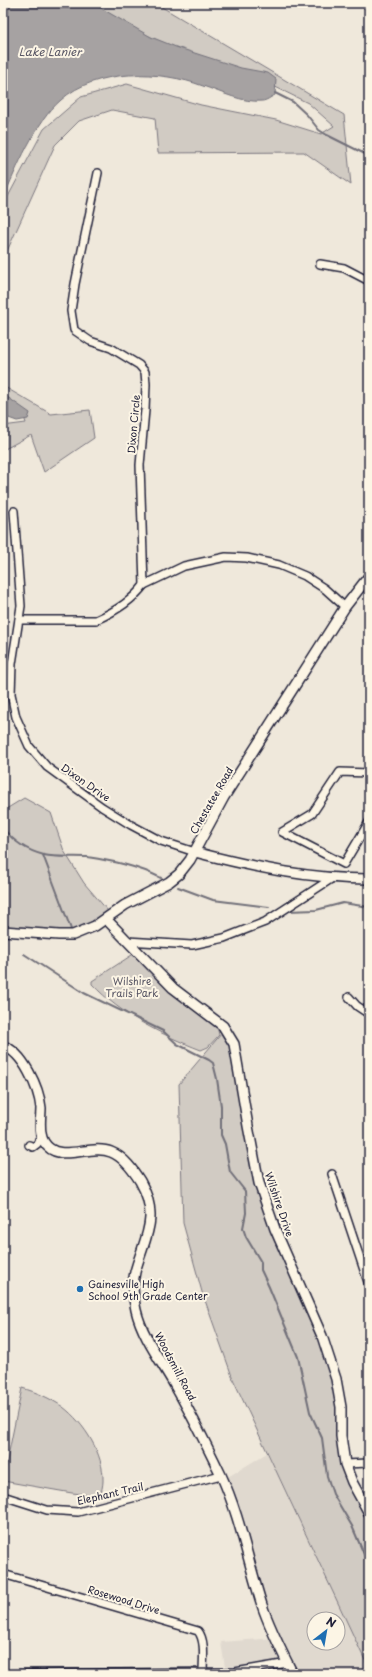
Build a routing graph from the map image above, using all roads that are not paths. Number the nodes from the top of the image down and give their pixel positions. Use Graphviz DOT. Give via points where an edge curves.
graph roads {
  1 [pos="98,173"];
  2 [pos="320,264"];
  3 [pos="369,281"];
  4 [pos="14,511"];
  5 [pos="369,576"];
  6 [pos="144,585"];
  7 [pos="345,606"];
  8 [pos="19,620"];
  9 [pos="369,773"];
  10 [pos="369,822"];
  11 [pos="195,852"];
  12 [pos="334,877"];
  13 [pos="369,879"];
  14 [pos="106,919"];
  15 [pos="3,930"];
  16 [pos="127,941"];
  17 [pos="350,997"];
  18 [pos="369,1014"];
  19 [pos="3,1046"];
  20 [pos="41,1137"];
  21 [pos="29,1145"];
  22 [pos="332,1174"];
  23 [pos="369,1285"];
  24 [pos="369,1463"];
  25 [pos="345,1464"];
  26 [pos="221,1476"];
  27 [pos="3,1496"];
  28 [pos="369,1513"];
  29 [pos="3,1574"];
  30 [pos="288,1663"];
  31 [pos="203,1672"];
  32 [pos="235,1673"];
  33 [pos="3,1674"];
  34 [pos="25,1674"];
  35 [pos="293,1674"];
  1 -- 6 [label="street, Dixon Circle" via="71,311 74,330 90,341 111,348 139,364 145,372 145,410 140,465"];
  2 -- 3 [label="street" via="344,268"];
  4 -- 8 [label="street, Dixon Drive" via="21,606"];
  5 -- 7 [label="street, Chestatee Road"];
  6 -- 7 [label="street" via="184,566 226,557 247,558 279,565 306,576"];
  6 -- 8 [label="street" via="133,598 96,620"];
  7 -- 11 [label="street, Chestatee Road" via="224,797"];
  8 -- 11 [label="street, Dixon Drive" via="12,664 11,694 16,717 36,756 59,777 131,825 161,841"];
  9 -- 10 [label="street" via="340,772 312,814 282,832 344,864"];
  11 -- 12 [label="street, Dixon Drive" via="243,865"];
  11 -- 14 [label="street, Chestatee Road" via="174,878 125,905"];
  12 -- 13 [label="street, Dixon Drive"];
  12 -- 16 [label="street" via="265,922 224,938 192,945"];
  14 -- 15 [label="street, Chestatee Road" via="88,930 73,935"];
  14 -- 16 [label="street, Wilshire Drive"];
  16 -- 25 [label="street, Wilshire Drive" via="173,988 223,1026 234,1044 259,1184 275,1229 322,1336 336,1379 341,1407 341,1436"];
  17 -- 18 [label="street" via="357,1006"];
  19 -- 20 [label="street" via="14,1052 23,1062 34,1081 41,1107"];
  20 -- 21 [label="street" via="33,1147"];
  20 -- 26 [label="street, Woodsmill Road" via="57,1152 97,1149 112,1152 128,1165 141,1184 147,1200 150,1225 135,1273 136,1311 157,1357 174,1383"];
  22 -- 23 [label="street"];
  24 -- 25 [label="street"];
  25 -- 28 [label="street, Wilshire Drive"];
  26 -- 27 [label="street, Elephant Trail" via="78,1512 47,1510"];
  26 -- 30 [label="street, Woodsmill Road" via="238,1521 262,1607"];
  29 -- 31 [label="street, Rosewood Drive" via="198,1632 203,1643"];
  30 -- 32 [label="street"];
  30 -- 35 [label="street, Woodsmill Road"];
  31 -- 32 [label="street"];
  31 -- 34 [label="street"];
  33 -- 34 [label="street"];
}
